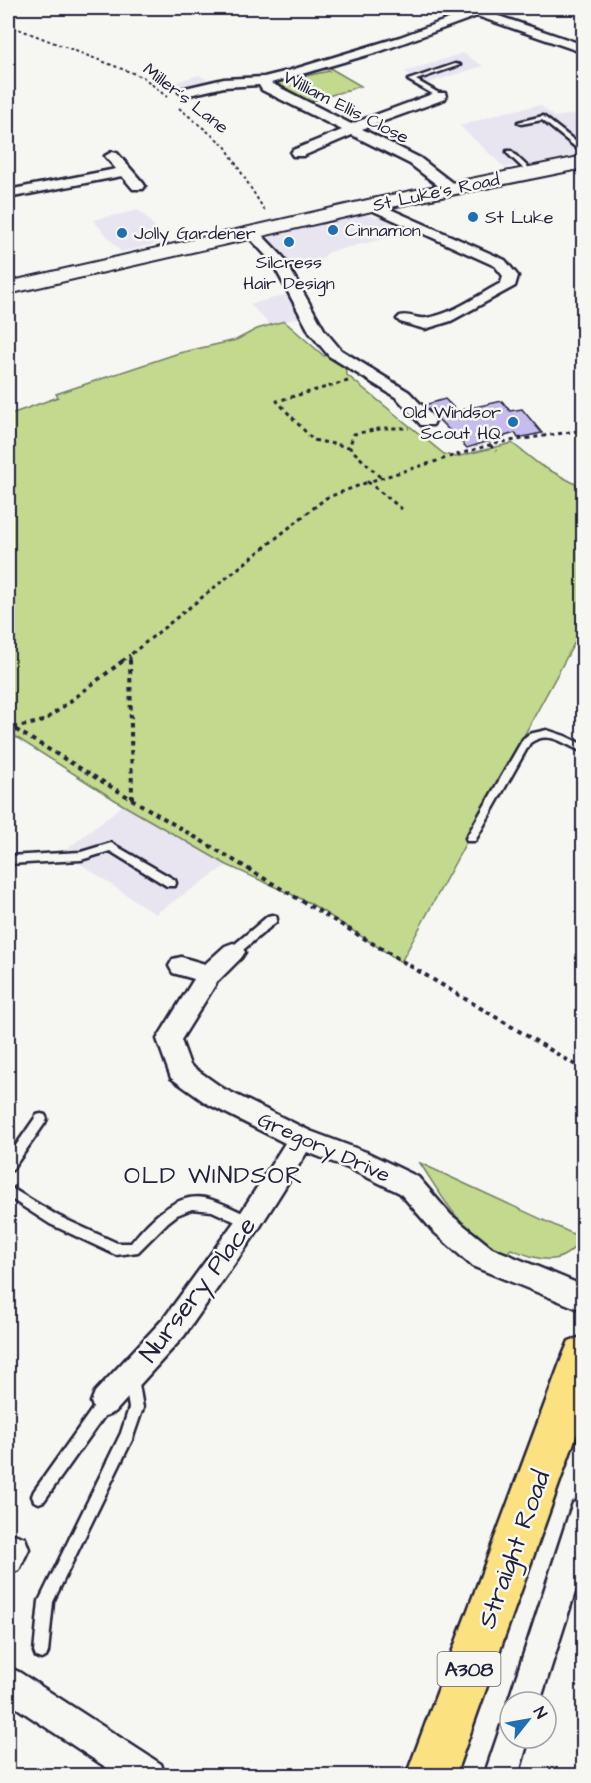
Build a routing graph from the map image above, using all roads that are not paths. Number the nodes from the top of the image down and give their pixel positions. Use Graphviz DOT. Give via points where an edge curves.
graph roads {
  1 [pos="481,10"];
  2 [pos="584,49"];
  3 [pos="457,65"];
  4 [pos="264,81"];
  5 [pos="185,92"];
  6 [pos="440,96"];
  7 [pos="521,122"];
  8 [pos="351,129"];
  9 [pos="509,152"];
  10 [pos="584,152"];
  11 [pos="298,153"];
  12 [pos="112,156"];
  13 [pos="584,162"];
  14 [pos="124,171"];
  15 [pos="531,173"];
  16 [pos="138,186"];
  17 [pos="450,188"];
  18 [pos="8,194"];
  19 [pos="372,205"];
  20 [pos="252,233"];
  21 [pos="8,288"];
  22 [pos="405,319"];
  23 [pos="427,422"];
  24 [pos="584,749"];
  25 [pos="471,838"];
  26 [pos="8,860"];
  27 [pos="171,883"];
  28 [pos="272,919"];
  29 [pos="233,952"];
  30 [pos="181,966"];
  31 [pos="208,975"];
  32 [pos="41,1119"];
  33 [pos="301,1139"];
  34 [pos="8,1166"];
  35 [pos="8,1191"];
  36 [pos="249,1222"];
  37 [pos="584,1299"];
  38 [pos="584,1355"];
  39 [pos="130,1375"];
  40 [pos="105,1402"];
  41 [pos="575,1408"];
  42 [pos="39,1496"];
  43 [pos="584,1514"];
  44 [pos="41,1652"];
  45 [pos="8,1683"];
  46 [pos="528,1690"];
  47 [pos="509,1750"];
  48 [pos="149,1776"];
  49 [pos="430,1776"];
  50 [pos="501,1776"];
  1 -- 2 [label="street"];
  1 -- 4 [label="street, William Ellis Close" via="411,37"];
  3 -- 6 [label="lane" via="411,80"];
  4 -- 5 [label="street" via="224,83"];
  4 -- 8 [label="street, William Ellis Close" via="266,87"];
  6 -- 8 [label="street"];
  7 -- 10 [label="lane" via="543,118"];
  8 -- 11 [label="street"];
  8 -- 17 [label="street, William Ellis Close" via="415,161"];
  9 -- 15 [label="lane"];
  12 -- 14 [label="street"];
  13 -- 15 [label="main road, St Luke's Road"];
  14 -- 16 [label="street"];
  14 -- 18 [label="street"];
  15 -- 17 [label="main road, St Luke's Road"];
  17 -- 19 [label="main road, St Luke's Road"];
  19 -- 20 [label="main road, St Luke's Road"];
  19 -- 22 [label="street" via="500,263 511,276 507,286 446,318 424,324"];
  20 -- 21 [label="main road, St Luke's Road"];
  20 -- 23 [label="street" via="278,260 318,333 336,353 403,394"];
  24 -- 25 [label="lane" via="548,733 533,735"];
  26 -- 27 [label="lane" via="81,856 111,847"];
  28 -- 29 [label="lane"];
  29 -- 31 [label="street, Gregory Drive"];
  30 -- 31 [label="street"];
  31 -- 33 [label="street, Gregory Drive" via="170,1039 180,1071 215,1096"];
  32 -- 34 [label="lane"];
  33 -- 36 [label="street, Nursery Place"];
  33 -- 37 [label="street, Gregory Drive" via="409,1185 442,1223 482,1257"];
  35 -- 36 [label="lane" via="54,1220 116,1249 134,1248 176,1208 200,1203"];
  36 -- 39 [label="street, Nursery Place" via="174,1327"];
  38 -- 41 [label="main road, Straight Road / A308"];
  39 -- 40 [label="street, Nursery Place"];
  39 -- 44 [label="lane" via="136,1408 127,1435 46,1601"];
  40 -- 42 [label="lane"];
  41 -- 49 [label="main road, Straight Road / A308"];
  43 -- 46 [label="street"];
  45 -- 48 [label="street"];
  47 -- 50 [label="street"];
}
